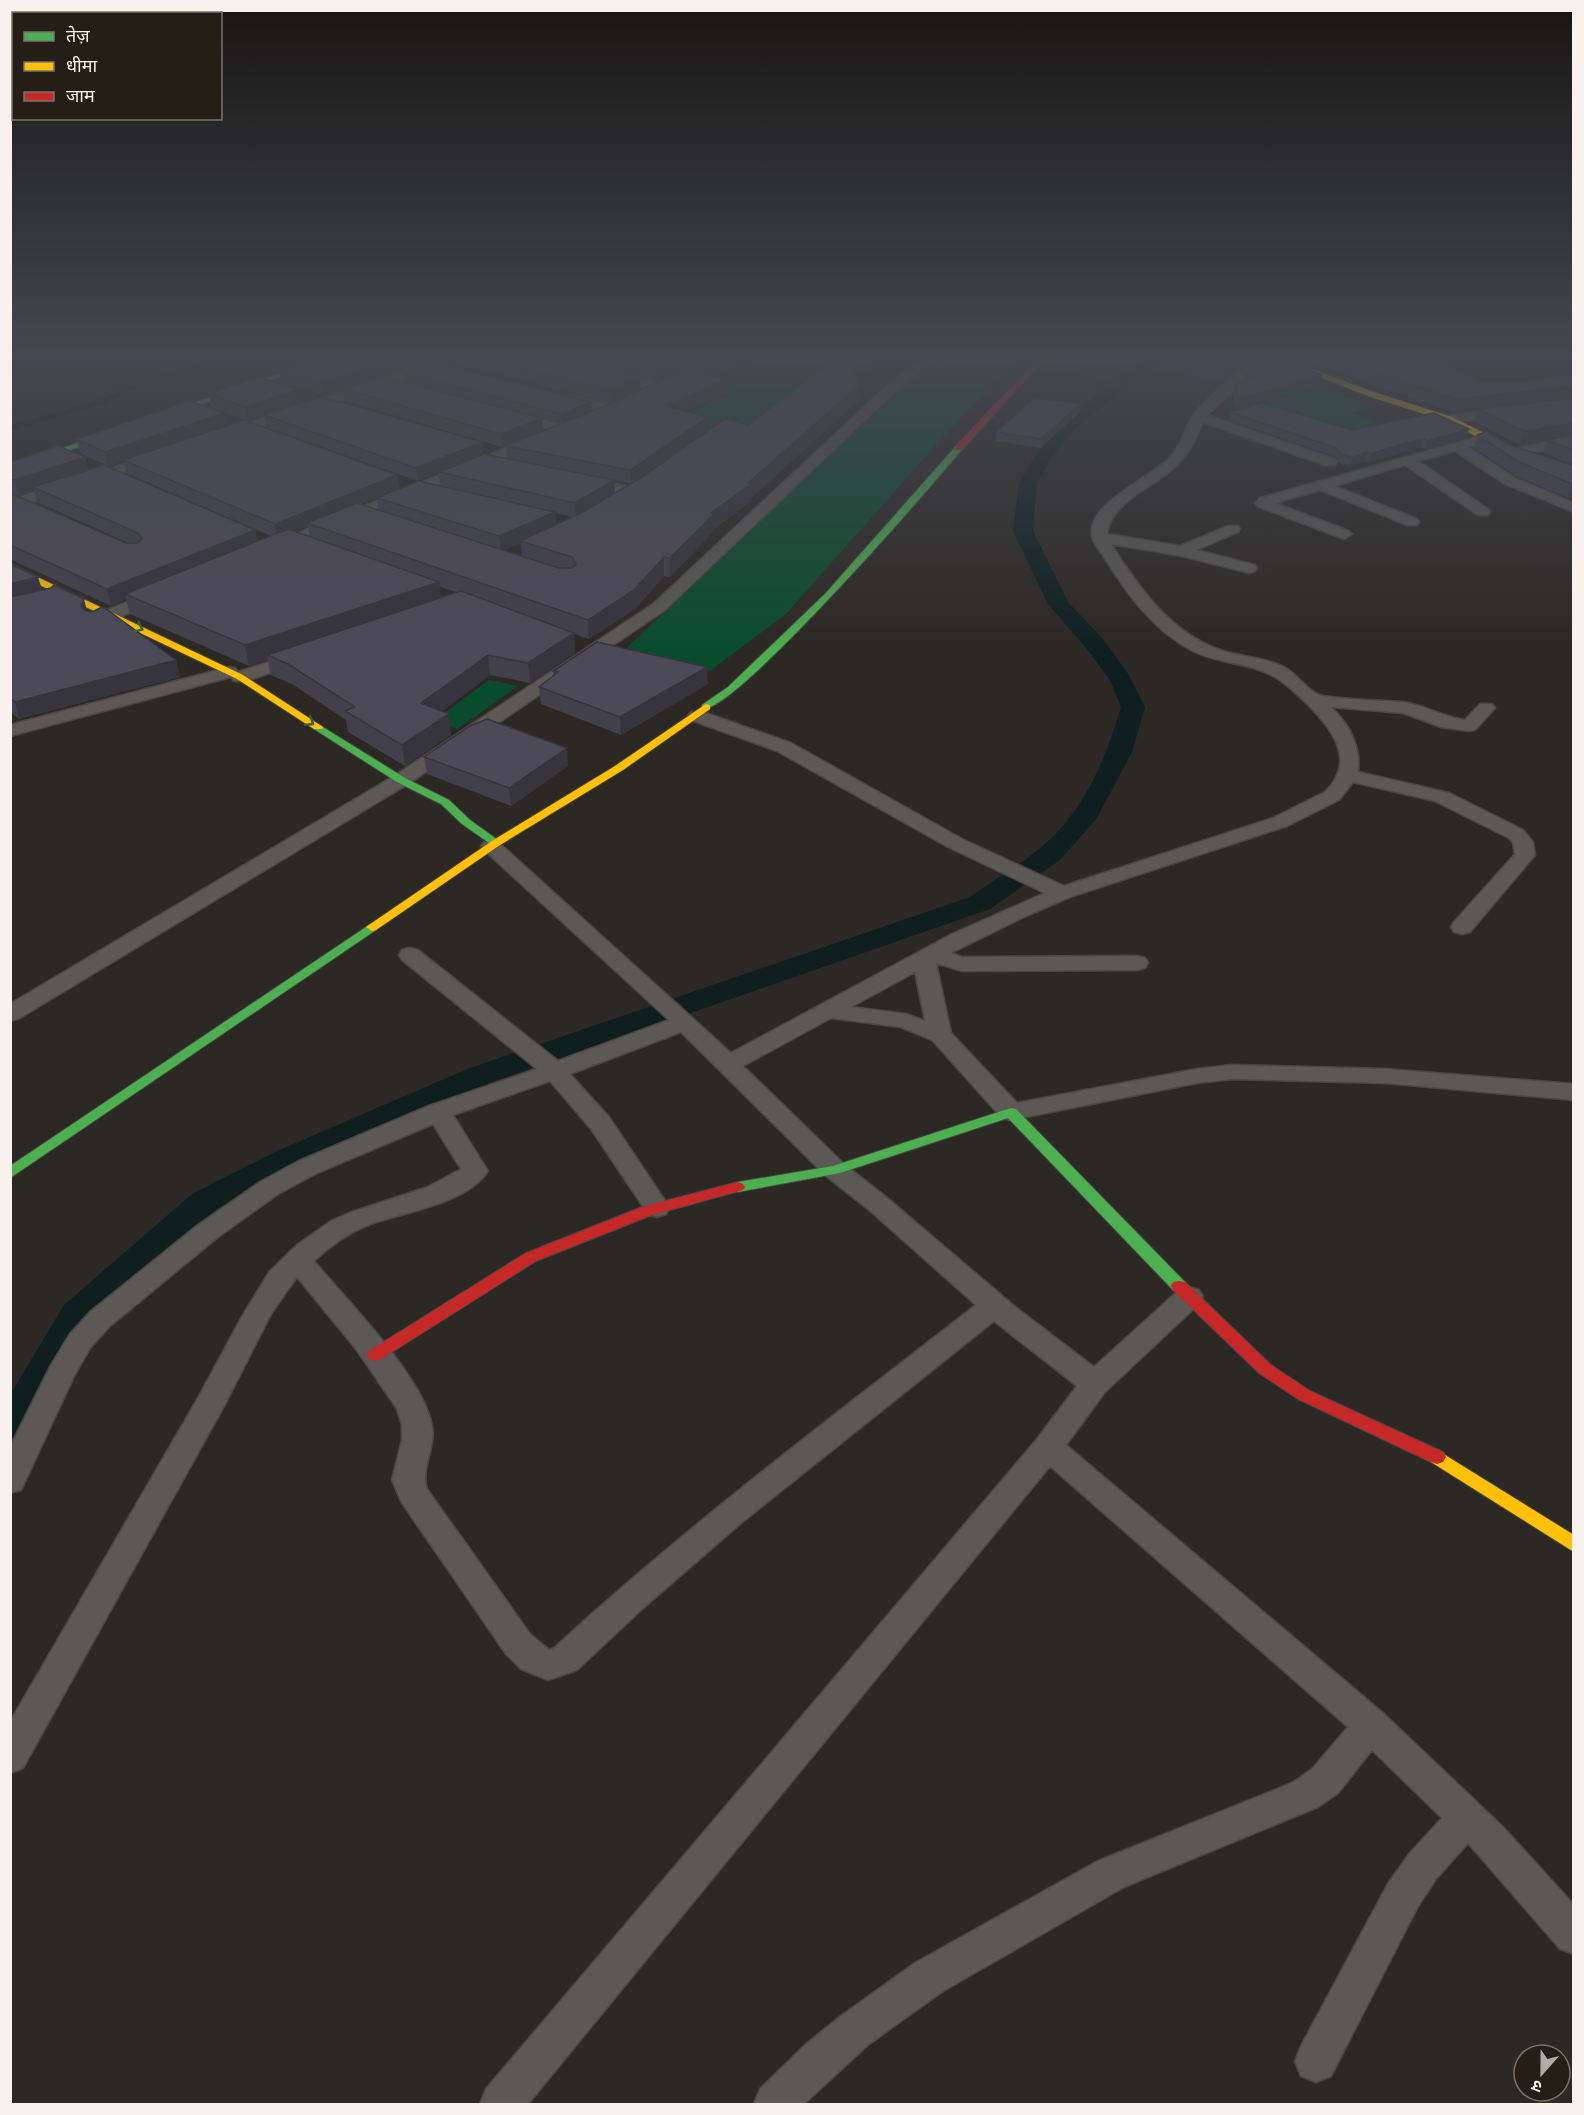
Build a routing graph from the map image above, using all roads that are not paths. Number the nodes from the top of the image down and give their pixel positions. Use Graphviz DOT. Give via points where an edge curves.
graph roads {
  1 [pos="55,454"];
  2 [pos="64,454"];
  3 [pos="168,454"];
  4 [pos="513,454"];
  5 [pos="820,454"];
  6 [pos="954,454"];
  7 [pos="1180,454"];
  8 [pos="1307,454"];
  9 [pos="1430,454"];
  10 [pos="1468,454"];
  11 [pos="1520,454"];
  12 [pos="1407,460"];
  13 [pos="1330,462"];
  14 [pos="10,469"];
  15 [pos="112,473"];
  16 [pos="1574,474"];
  17 [pos="572,480"];
  18 [pos="396,481"];
  19 [pos="132,482"];
  20 [pos="1320,485"];
  21 [pos="417,488"];
  22 [pos="440,494"];
  23 [pos="14,501"];
  24 [pos="615,502"];
  25 [pos="1574,508"];
  26 [pos="39,512"];
  27 [pos="1483,512"];
  28 [pos="359,513"];
  29 [pos="381,520"];
  30 [pos="1412,522"];
  31 [pos="1233,529"];
  32 [pos="1344,534"];
  33 [pos="1099,537"];
  34 [pos="312,549"];
  35 [pos="1182,551"];
  36 [pos="10,567"];
  37 [pos="1249,568"];
  38 [pos="10,580"];
  39 [pos="173,589"];
  40 [pos="110,615"];
  41 [pos="95,621"];
  42 [pos="574,642"];
  43 [pos="596,650"];
  44 [pos="318,651"];
  45 [pos="210,677"];
  46 [pos="233,680"];
  47 [pos="1314,700"];
  48 [pos="1486,708"];
  49 [pos="697,716"];
  50 [pos="10,731"];
  51 [pos="1347,774"];
  52 [pos="391,787"];
  53 [pos="436,814"];
  54 [pos="466,822"];
  55 [pos="493,844"];
  56 [pos="1063,893"];
  57 [pos="1461,927"];
  58 [pos="410,955"];
  59 [pos="929,956"];
  60 [pos="1137,963"];
  61 [pos="828,1011"];
  62 [pos="10,1014"];
  63 [pos="685,1022"];
  64 [pos="940,1035"];
  65 [pos="728,1065"];
  66 [pos="555,1071"];
  67 [pos="1574,1092"];
  68 [pos="438,1112"];
  69 [pos="1011,1112"];
  70 [pos="834,1170"];
  71 [pos="10,1173"];
  72 [pos="657,1208"];
  73 [pos="298,1260"];
  74 [pos="1189,1297"];
  75 [pos="995,1305"];
  76 [pos="375,1355"];
  77 [pos="1095,1384"];
  78 [pos="1048,1447"];
  79 [pos="14,1470"];
  80 [pos="1574,1545"];
  81 [pos="1371,1725"];
  82 [pos="10,1757"];
  83 [pos="1467,1817"];
  84 [pos="1574,1935"];
  85 [pos="1316,2061"];
  86 [pos="501,2104"];
  87 [pos="775,2104"];
  1 -- 14 [label="street"];
  2 -- 15 [label="street"];
  3 -- 15 [label="street"];
  4 -- 21 [label="street" via="502,459 480,454"];
  5 -- 43 [label="street" via="678,591"];
  6 -- 49 [label="street" via="828,596 740,683"];
  7 -- 33 [label="street" via="1113,507 1101,521"];
  8 -- 13 [label="street"];
  9 -- 12 [label="street"];
  10 -- 25 [label="street" via="1510,482"];
  11 -- 16 [label="street"];
  12 -- 20 [label="street"];
  12 -- 27 [label="street"];
  15 -- 19 [label="street"];
  15 -- 23 [label="street"];
  17 -- 24 [label="street" via="639,488"];
  18 -- 21 [label="street"];
  20 -- 30 [label="street"];
  20 -- 32 [label="street" via="1262,503"];
  21 -- 22 [label="street"];
  21 -- 28 [label="street"];
  23 -- 26 [label="street"];
  28 -- 29 [label="street"];
  28 -- 34 [label="street" via="276,545"];
  31 -- 35 [label="street"];
  33 -- 35 [label="street"];
  33 -- 47 [label="street" via="1133,591 1172,629 1215,654 1272,668"];
  35 -- 37 [label="street"];
  36 -- 40 [label="street"];
  38 -- 41 [label="street" via="44,600"];
  39 -- 40 [label="street"];
  40 -- 41 [label="street"];
  40 -- 46 [label="street, one-way"];
  41 -- 45 [label="street"];
  42 -- 43 [label="street"];
  43 -- 52 [label="street"];
  44 -- 46 [label="street"];
  45 -- 46 [label="street"];
  45 -- 50 [label="street"];
  46 -- 52 [label="street, one-way"];
  47 -- 48 [label="street" via="1406,708 1447,723 1469,726"];
  47 -- 51 [label="street" via="1344,736"];
  49 -- 55 [label="street" via="587,789"];
  49 -- 56 [label="street" via="784,747 955,843"];
  51 -- 56 [label="street" via="1332,796 1280,822"];
  51 -- 57 [label="street" via="1442,797 1516,834 1523,842 1524,855"];
  52 -- 54 [label="street" via="445,802"];
  52 -- 62 [label="street"];
  53 -- 54 [label="street"];
  54 -- 55 [label="street"];
  55 -- 63 [label="street"];
  55 -- 71 [label="street"];
  56 -- 59 [label="street"];
  58 -- 66 [label="street"];
  59 -- 60 [label="street" via="962,964"];
  59 -- 61 [label="street"];
  59 -- 64 [label="street"];
  61 -- 64 [label="street" via="906,1021"];
  61 -- 65 [label="street"];
  63 -- 65 [label="street"];
  63 -- 66 [label="street"];
  64 -- 69 [label="street"];
  65 -- 70 [label="street"];
  66 -- 68 [label="street"];
  66 -- 72 [label="street" via="600,1123"];
  67 -- 69 [label="street" via="1386,1076 1232,1072"];
  68 -- 73 [label="street" via="472,1164 475,1171 469,1178 449,1189 356,1220 332,1232"];
  68 -- 79 [label="street" via="308,1167 269,1188 208,1231 100,1318 80,1341 60,1375"];
  69 -- 70 [label="street"];
  69 -- 74 [label="street"];
  70 -- 72 [label="street" via="742,1186"];
  70 -- 75 [label="street"];
  72 -- 76 [label="street" via="531,1257"];
  73 -- 76 [label="street"];
  73 -- 82 [label="street" via="259,1313"];
  74 -- 77 [label="street"];
  74 -- 80 [label="street" via="1265,1369 1304,1395 1449,1462"];
  75 -- 76 [label="street" via="730,1514 565,1660 548,1665 532,1659 519,1644 413,1494 408,1480 416,1450 417,1425 412,1406"];
  75 -- 77 [label="street"];
  77 -- 78 [label="street"];
  78 -- 81 [label="street"];
  78 -- 86 [label="street"];
  81 -- 83 [label="street"];
  81 -- 87 [label="street" via="1325,1780 1305,1795 1111,1874 929,1977 855,2030"];
  83 -- 84 [label="street"];
  83 -- 85 [label="street" via="1403,1894"];
}
